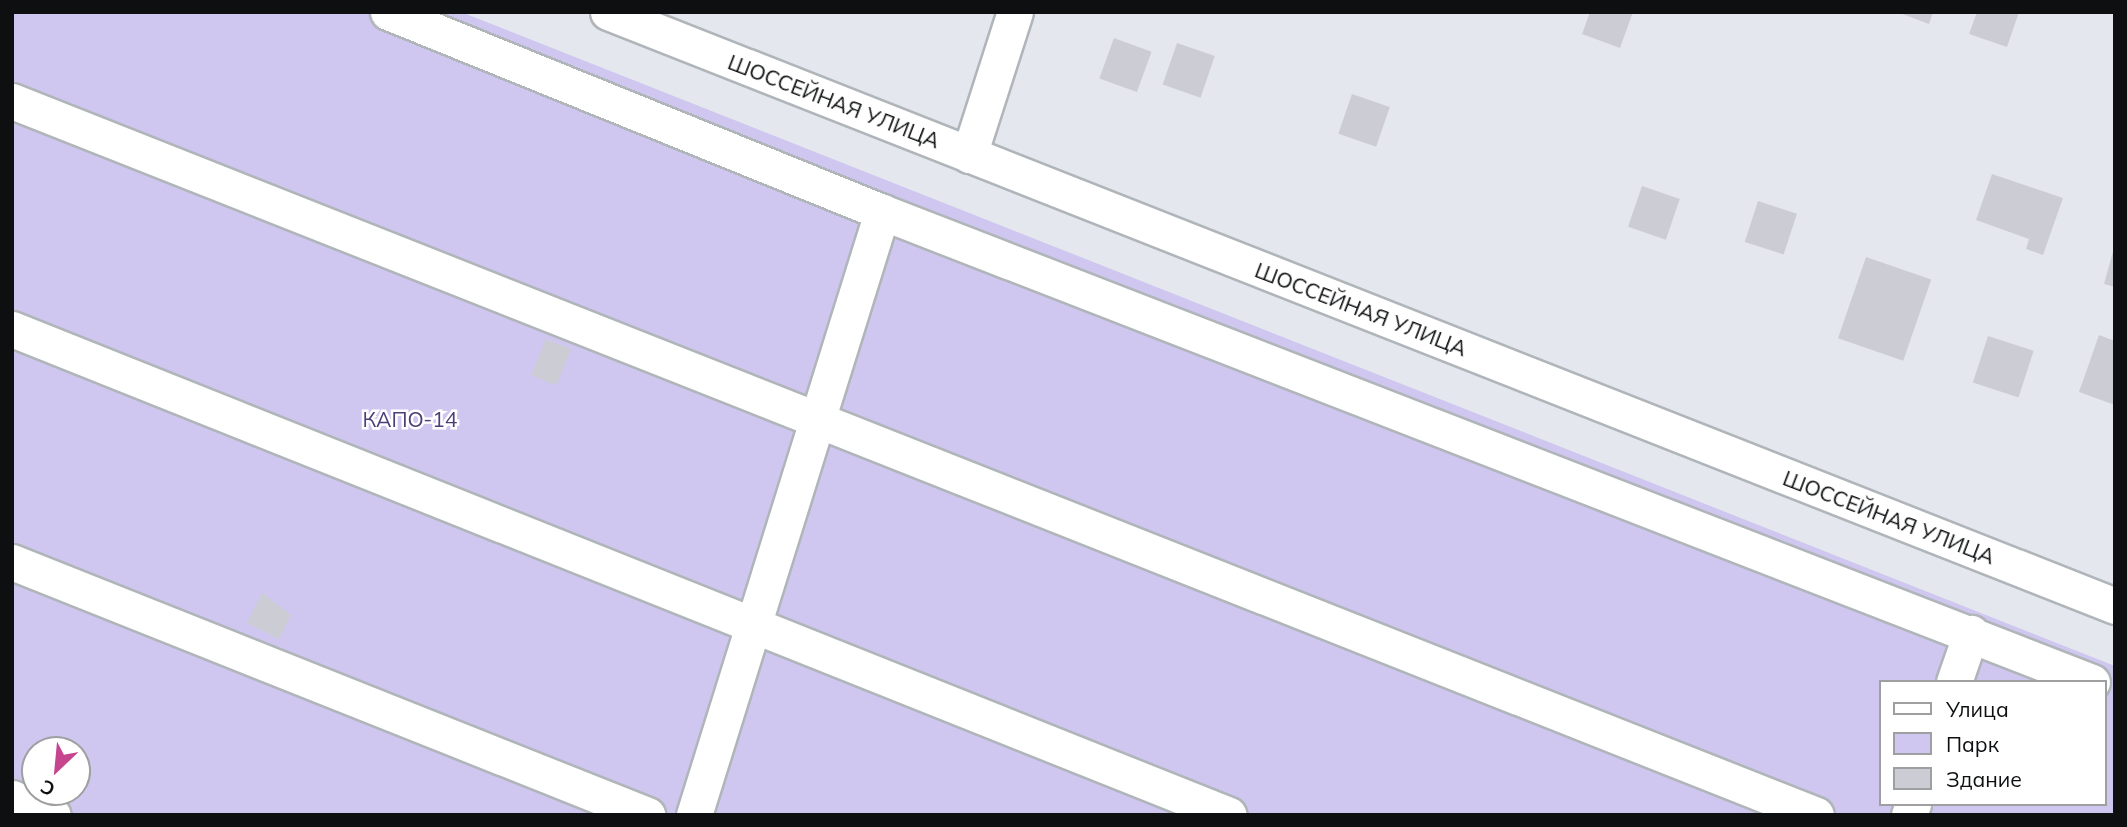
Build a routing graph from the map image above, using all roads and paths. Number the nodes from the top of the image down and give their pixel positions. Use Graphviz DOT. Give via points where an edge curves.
graph roads {
  1 [pos="388,12"];
  2 [pos="608,12"];
  3 [pos="1015,12"];
  4 [pos="12,101"];
  5 [pos="969,155"];
  6 [pos="882,212"];
  7 [pos="12,329"];
  8 [pos="813,419"];
  9 [pos="12,562"];
  10 [pos="2115,606"];
  11 [pos="751,625"];
  12 [pos="1971,633"];
  13 [pos="1955,680"];
  14 [pos="2087,680"];
  15 [pos="12,798"];
  16 [pos="53,815"];
  17 [pos="647,815"];
  18 [pos="694,815"];
  19 [pos="1228,815"];
  20 [pos="1816,815"];
  1 -- 6 [label="street"];
  2 -- 5 [label="street, ШОССЕЙНАЯ УЛИЦА"];
  3 -- 5 [label="street"];
  4 -- 8 [label="street"];
  5 -- 10 [label="street, ШОССЕЙНАЯ УЛИЦА"];
  6 -- 8 [label="street"];
  6 -- 12 [label="street"];
  7 -- 11 [label="street"];
  8 -- 11 [label="street"];
  8 -- 20 [label="street"];
  9 -- 17 [label="street"];
  11 -- 18 [label="street"];
  11 -- 19 [label="street"];
  12 -- 13 [label="street"];
  12 -- 14 [label="street"];
  15 -- 16 [label="street"];
}
